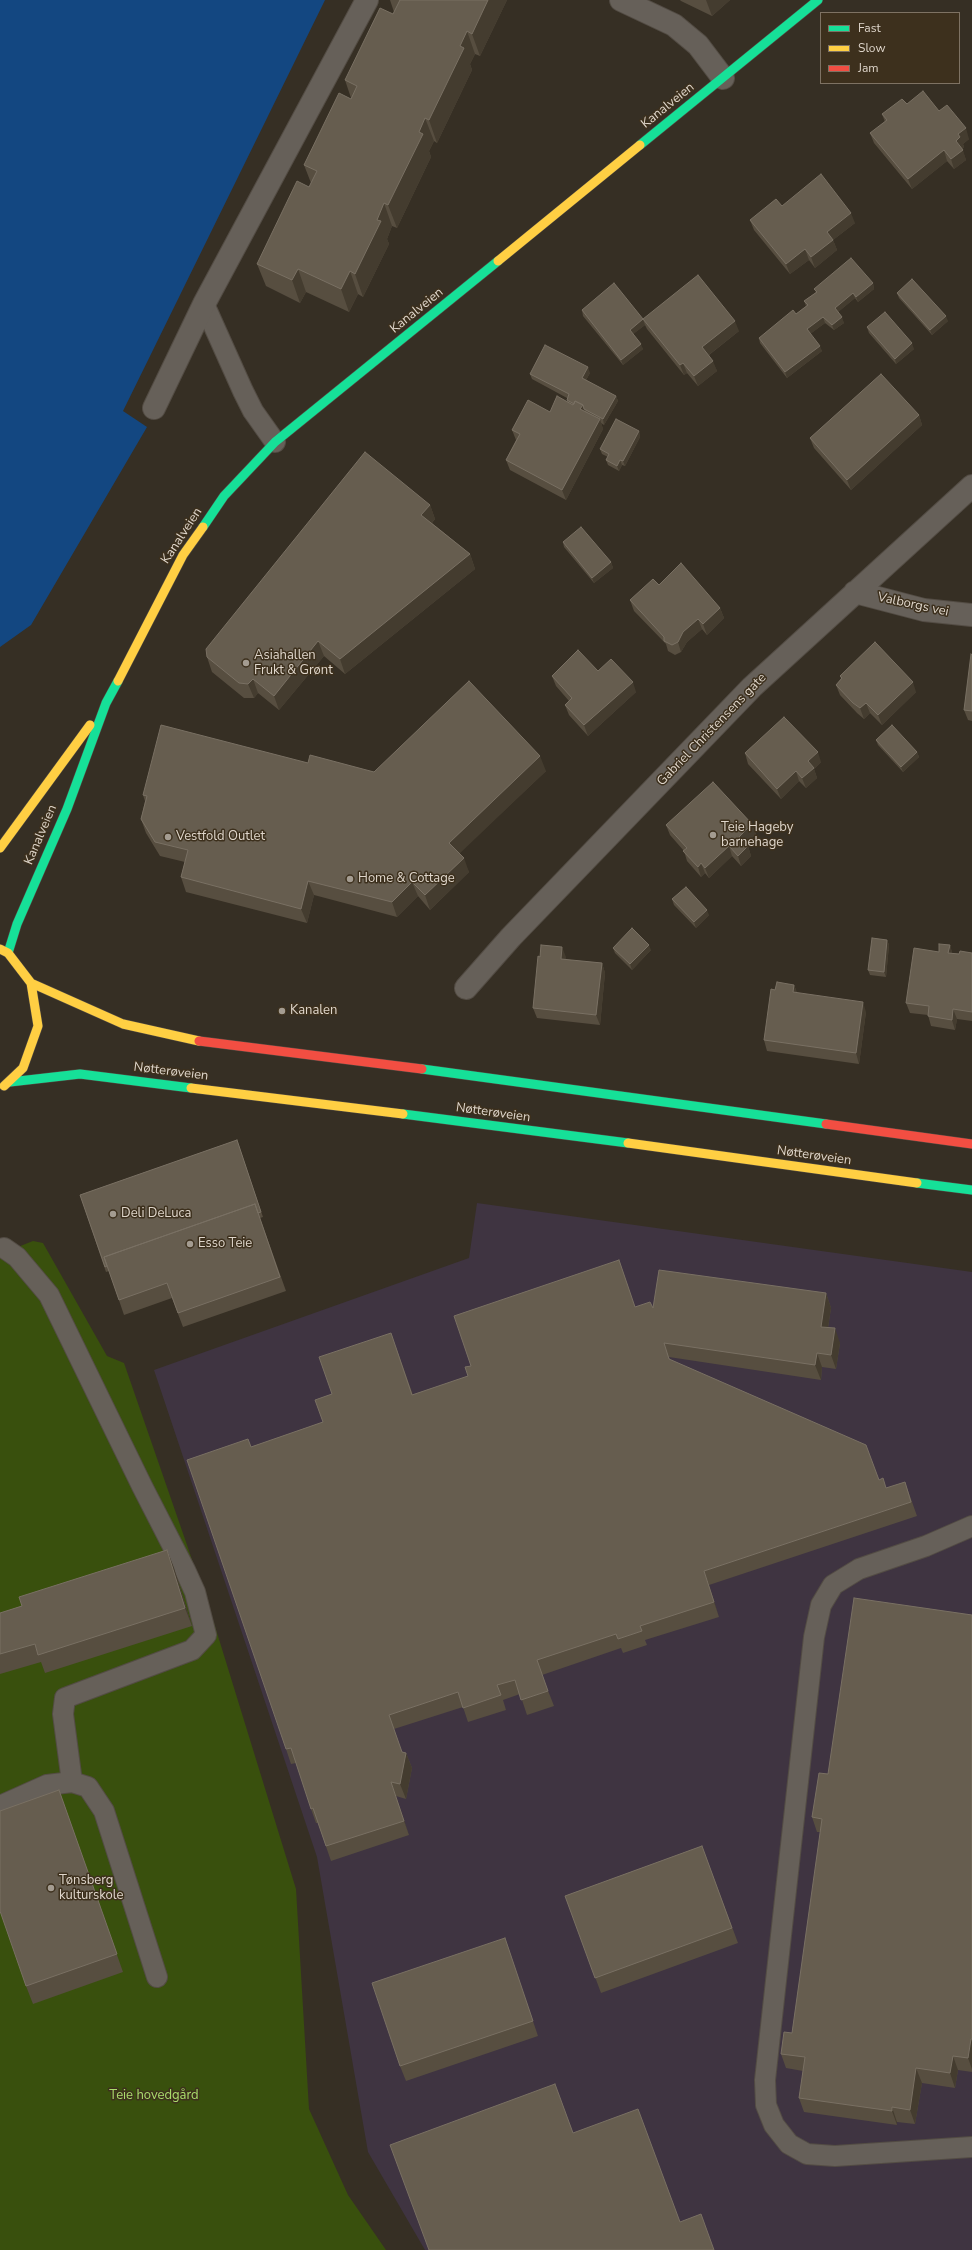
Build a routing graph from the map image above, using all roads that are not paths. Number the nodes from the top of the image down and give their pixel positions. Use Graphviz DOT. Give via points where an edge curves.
graph roads {
  1 [pos="367,0"];
  2 [pos="621,0"];
  3 [pos="818,0"];
  4 [pos="723,78"];
  5 [pos="204,304"];
  6 [pos="154,408"];
  7 [pos="275,442"];
  8 [pos="972,486"];
  9 [pos="855,592"];
  10 [pos="972,616"];
  11 [pos="106,703"];
  12 [pos="0,848"];
  13 [pos="4,951"];
  14 [pos="31,983"];
  15 [pos="466,988"];
  16 [pos="10,1082"];
  17 [pos="0,1089"];
  18 [pos="972,1144"];
  19 [pos="972,1190"];
  20 [pos="4,1248"];
  21 [pos="972,1526"];
  22 [pos="72,1782"];
  23 [pos="0,1806"];
  24 [pos="157,1977"];
  25 [pos="972,2147"];
  1 -- 5 [label="street"];
  2 -- 4 [label="street" via="674,25 698,45"];
  3 -- 4 [label="main road, Kanalveien"];
  4 -- 7 [label="main road, Kanalveien"];
  5 -- 6 [label="street"];
  5 -- 7 [label="lane" via="253,411"];
  7 -- 11 [label="main road, Kanalveien" via="224,496 183,555"];
  8 -- 9 [label="street, Gabriel Christensens gate"];
  9 -- 10 [label="street, Valborgs vei" via="924,610"];
  9 -- 15 [label="street, Gabriel Christensens gate" via="752,687 511,937"];
  11 -- 12 [label="main road, Kanalveien"];
  11 -- 13 [label="main road, Kanalveien" via="67,809"];
  13 -- 14 [label="main road"];
  14 -- 16 [label="main road" via="38,1026 23,1068"];
  14 -- 18 [label="main road" via="123,1024 193,1040"];
  16 -- 17 [label="main road"];
  16 -- 19 [label="main road, Nøtterøveien" via="80,1074 462,1121"];
  20 -- 22 [label="lane" via="17,1257 49,1295 196,1592 206,1635 192,1650 65,1698 63,1714"];
  21 -- 25 [label="lane" via="926,1546 859,1569 833,1585 821,1605 814,1637 764,2080 766,2105 774,2125 789,2144 807,2154 835,2156"];
  22 -- 23 [label="lane" via="47,1785"];
  22 -- 24 [label="lane" via="88,1787 104,1811"];
}
